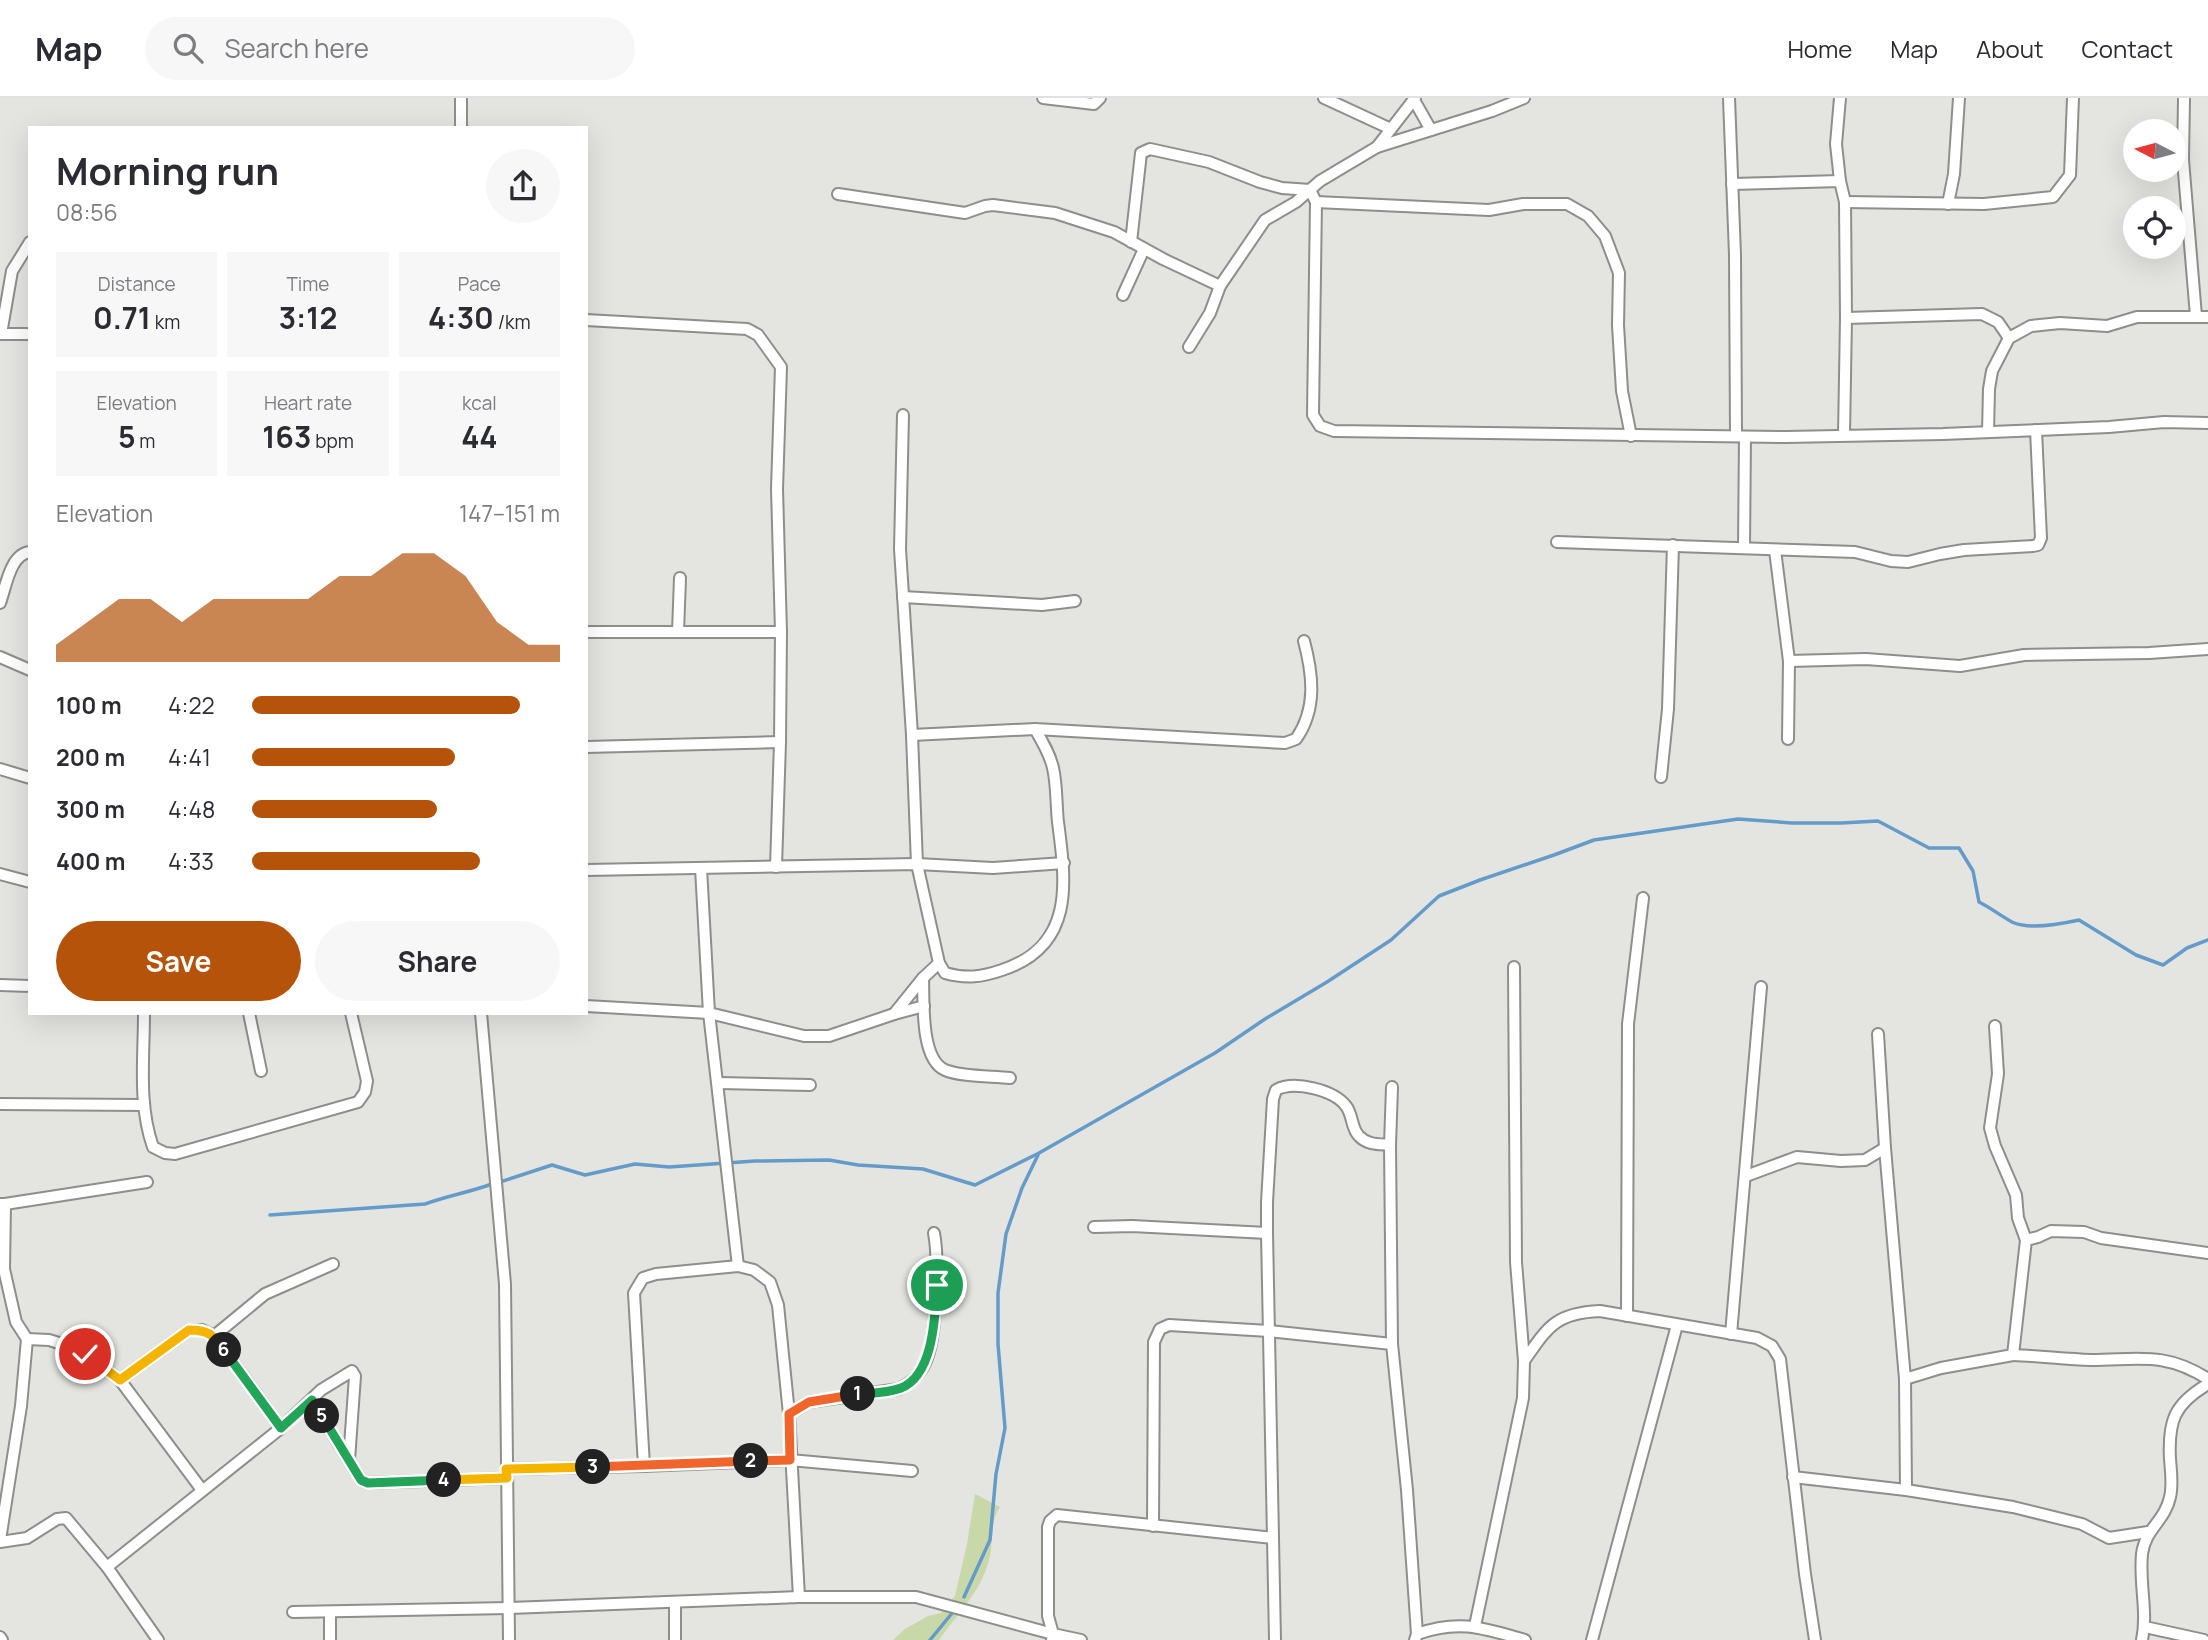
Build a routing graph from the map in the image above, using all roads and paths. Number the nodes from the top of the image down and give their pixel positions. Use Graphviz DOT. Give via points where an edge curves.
graph roads {
  1 [pos="461,98"];
  2 [pos="1043,98"];
  3 [pos="1100,98"];
  4 [pos="1324,98"];
  5 [pos="1524,98"];
  6 [pos="1729,98"];
  7 [pos="1840,98"];
  8 [pos="1959,98"];
  9 [pos="2073,98"];
  10 [pos="1414,99"];
  11 [pos="2184,99"];
  12 [pos="461,126"];
  13 [pos="1391,129"];
  14 [pos="1432,130"];
  15 [pos="1377,148"];
  16 [pos="1840,181"];
  17 [pos="1732,184"];
  18 [pos="1310,190"];
  19 [pos="838,194"];
  20 [pos="1316,202"];
  21 [pos="1845,202"];
  22 [pos="1948,204"];
  23 [pos="1131,242"];
  24 [pos="28,245"];
  25 [pos="1144,249"];
  26 [pos="1220,286"];
  27 [pos="1123,295"];
  28 [pos="2196,316"];
  29 [pos="2208,317"];
  30 [pos="1846,318"];
  31 [pos="588,320"];
  32 [pos="1,334"];
  33 [pos="28,334"];
  34 [pos="2009,338"];
  35 [pos="1189,346"];
  36 [pos="903,415"];
  37 [pos="2208,423"];
  38 [pos="2036,430"];
  39 [pos="1989,432"];
  40 [pos="1844,435"];
  41 [pos="1631,436"];
  42 [pos="1740,436"];
  43 [pos="1557,542"];
  44 [pos="1673,545"];
  45 [pos="1744,548"];
  46 [pos="1776,550"];
  47 [pos="28,552"];
  48 [pos="680,578"];
  49 [pos="903,597"];
  50 [pos="1074,601"];
  51 [pos="0,603"];
  52 [pos="588,632"];
  53 [pos="678,632"];
  54 [pos="781,632"];
  55 [pos="1304,642"];
  56 [pos="2208,649"];
  57 [pos="0,657"];
  58 [pos="1789,660"];
  59 [pos="28,669"];
  60 [pos="1035,729"];
  61 [pos="912,735"];
  62 [pos="1788,739"];
  63 [pos="780,742"];
  64 [pos="588,747"];
  65 [pos="0,769"];
  66 [pos="28,777"];
  67 [pos="1661,777"];
  68 [pos="1064,863"];
  69 [pos="917,864"];
  70 [pos="776,867"];
  71 [pos="701,868"];
  72 [pos="588,870"];
  73 [pos="0,874"];
  74 [pos="28,881"];
  75 [pos="1643,898"];
  76 [pos="939,963"];
  77 [pos="1514,967"];
  78 [pos="923,978"];
  79 [pos="0,985"];
  80 [pos="28,986"];
  81 [pos="1761,987"];
  82 [pos="588,1006"];
  83 [pos="924,1006"];
  84 [pos="709,1013"];
  85 [pos="894,1014"];
  86 [pos="144,1015"];
  87 [pos="249,1015"];
  88 [pos="351,1015"];
  89 [pos="481,1015"];
  90 [pos="1995,1026"];
  91 [pos="1878,1034"];
  92 [pos="261,1071"];
  93 [pos="1010,1077"];
  94 [pos="719,1083"];
  95 [pos="810,1085"];
  96 [pos="1392,1087"];
  97 [pos="0,1104"];
  98 [pos="143,1105"];
  99 [pos="1390,1145"];
  100 [pos="1885,1148"];
  101 [pos="1745,1176"];
  102 [pos="147,1182"];
  103 [pos="2,1204"];
  104 [pos="1094,1227"];
  105 [pos="934,1233"];
  106 [pos="1267,1233"];
  107 [pos="2026,1240"];
  108 [pos="2208,1253"];
  109 [pos="333,1264"];
  110 [pos="738,1266"];
  111 [pos="1627,1317"];
  112 [pos="1677,1325"];
  113 [pos="1269,1331"];
  114 [pos="1731,1334"];
  115 [pos="214,1336"];
  116 [pos="27,1339"];
  117 [pos="1392,1344"];
  118 [pos="2013,1355"];
  119 [pos="1524,1361"];
  120 [pos="1905,1379"];
  121 [pos="120,1380"];
  122 [pos="2208,1381"];
  123 [pos="312,1400"];
  124 [pos="789,1414"];
  125 [pos="281,1428"];
  126 [pos="349,1460"];
  127 [pos="790,1460"];
  128 [pos="644,1466"];
  129 [pos="912,1471"];
  130 [pos="506,1473"];
  131 [pos="1793,1477"];
  132 [pos="202,1490"];
  133 [pos="1906,1490"];
  134 [pos="1153,1526"];
  135 [pos="2148,1532"];
  136 [pos="1273,1538"];
  137 [pos="2109,1538"];
  138 [pos="0,1541"];
  139 [pos="2142,1550"];
  140 [pos="107,1567"];
  141 [pos="799,1597"];
  142 [pos="675,1602"];
  143 [pos="510,1608"];
  144 [pos="293,1612"];
  145 [pos="330,1612"];
  146 [pos="1475,1626"];
  147 [pos="2145,1627"];
  148 [pos="1053,1637"];
  149 [pos="1416,1637"];
  150 [pos="158,1640"];
  151 [pos="330,1640"];
  152 [pos="509,1640"];
  153 [pos="675,1640"];
  154 [pos="1080,1640"];
  155 [pos="1275,1640"];
  156 [pos="1525,1640"];
  157 [pos="1592,1640"];
  158 [pos="1815,1640"];
  159 [pos="2141,1640"];
  160 [pos="2204,1640"];
  1 -- 12 [label="street"];
  2 -- 3 [label="street" via="1094,104"];
  4 -- 13 [label="street"];
  5 -- 14 [label="street"];
  6 -- 17 [label="street"];
  7 -- 16 [label="street" via="1836,144"];
  8 -- 22 [label="street"];
  9 -- 22 [label="street" via="2070,175 2053,197"];
  10 -- 13 [label="street"];
  10 -- 14 [label="street"];
  11 -- 28 [label="street" via="2183,160"];
  13 -- 15 [label="street"];
  14 -- 15 [label="street"];
  15 -- 18 [label="street"];
  16 -- 17 [label="street"];
  16 -- 21 [label="street"];
  17 -- 42 [label="street"];
  18 -- 20 [label="street"];
  18 -- 23 [label="street" via="1282,188 1209,162 1150,149 1141,153"];
  18 -- 26 [label="street" via="1265,220"];
  19 -- 23 [label="street" via="965,213 993,205 1055,213"];
  20 -- 41 [label="street" via="1489,210 1567,204 1588,216 1605,236 1619,273 1622,391"];
  20 -- 41 [label="street" via="1313,415 1320,426 1334,431"];
  21 -- 22 [label="street"];
  21 -- 30 [label="street"];
  23 -- 25 [label="street"];
  24 -- 32 [label="street" via="12,271"];
  25 -- 26 [label="street"];
  25 -- 27 [label="street"];
  26 -- 35 [label="street" via="1210,313"];
  28 -- 29 [label="street"];
  28 -- 34 [label="street" via="2137,317 2107,326 2056,323 2031,326"];
  30 -- 34 [label="street" via="1982,314 1998,322"];
  30 -- 40 [label="street"];
  31 -- 54 [label="street" via="747,329 758,335 781,367 777,489"];
  32 -- 33 [label="street"];
  34 -- 39 [label="street" via="1990,380"];
  36 -- 49 [label="street"];
  37 -- 38 [label="street"];
  38 -- 39 [label="street"];
  38 -- 46 [label="street" via="2038,545 1952,552 1908,562 1855,552"];
  39 -- 40 [label="street"];
  40 -- 42 [label="street"];
  41 -- 42 [label="street"];
  42 -- 45 [label="street"];
  43 -- 44 [label="street"];
  44 -- 45 [label="street"];
  44 -- 67 [label="street"];
  45 -- 46 [label="street"];
  46 -- 58 [label="street"];
  47 -- 51 [label="street" via="15,561"];
  48 -- 53 [label="street"];
  49 -- 50 [label="street" via="1042,605"];
  49 -- 61 [label="street"];
  52 -- 53 [label="street"];
  53 -- 54 [label="street"];
  54 -- 63 [label="street"];
  55 -- 60 [label="street" via="1311,670 1308,715 1296,739 1285,743"];
  56 -- 58 [label="street" via="2024,656 1960,666 1866,659"];
  57 -- 59 [label="street"];
  58 -- 62 [label="street"];
  60 -- 61 [label="street"];
  60 -- 68 [label="street" via="1053,768"];
  61 -- 69 [label="street"];
  63 -- 64 [label="street"];
  63 -- 70 [label="street"];
  65 -- 66 [label="street"];
  68 -- 69 [label="street" via="993,868"];
  68 -- 76 [label="street" via="1063,905 1056,926 1039,949 1012,967 985,976 961,978 945,973"];
  69 -- 70 [label="street"];
  69 -- 76 [label="street"];
  70 -- 71 [label="street"];
  71 -- 72 [label="street"];
  71 -- 84 [label="street"];
  73 -- 74 [label="street"];
  75 -- 111 [label="street" via="1628,1024"];
  76 -- 78 [label="street"];
  77 -- 119 [label="street" via="1516,1262"];
  78 -- 83 [label="street"];
  78 -- 85 [label="street"];
  79 -- 80 [label="street"];
  81 -- 101 [label="street"];
  82 -- 84 [label="street"];
  83 -- 85 [label="street"];
  83 -- 93 [label="street" via="928,1049 936,1064 946,1071"];
  84 -- 85 [label="street" via="804,1036 829,1036"];
  84 -- 94 [label="street"];
  86 -- 98 [label="street"];
  87 -- 92 [label="street"];
  88 -- 98 [label="street" via="367,1081 358,1102 175,1154 153,1147"];
  89 -- 130 [label="street" via="505,1284"];
  90 -- 107 [label="street" via="1998,1074 1990,1128 2016,1195"];
  91 -- 100 [label="street"];
  94 -- 95 [label="street"];
  94 -- 110 [label="street"];
  96 -- 99 [label="street"];
  97 -- 98 [label="street"];
  99 -- 106 [label="street" via="1361,1138 1347,1107 1324,1091 1276,1090"];
  99 -- 117 [label="street"];
  100 -- 101 [label="street" via="1865,1160 1797,1157"];
  100 -- 120 [label="street"];
  101 -- 114 [label="street"];
  102 -- 103 [label="street"];
  103 -- 116 [label="street" via="4,1269 16,1322"];
  104 -- 106 [label="street"];
  105 -- 124 [label="street" via="936,1301 927,1361 919,1373 899,1389 809,1402"];
  106 -- 113 [label="street"];
  107 -- 108 [label="street" via="2051,1231 2084,1232"];
  107 -- 118 [label="street"];
  109 -- 115 [label="street" via="265,1294"];
  110 -- 124 [label="street" via="754,1270 770,1282 778,1304"];
  110 -- 128 [label="street" via="656,1274 643,1278 634,1293"];
  111 -- 112 [label="street"];
  111 -- 119 [label="street" via="1600,1311 1564,1316 1549,1326"];
  112 -- 114 [label="street"];
  112 -- 157 [label="street"];
  113 -- 117 [label="street"];
  113 -- 134 [label="street" via="1169,1325 1160,1329 1154,1342"];
  113 -- 136 [label="street"];
  114 -- 131 [label="street" via="1757,1338 1772,1346 1780,1359"];
  115 -- 121 [label="street" via="189,1330"];
  115 -- 125 [label="street"];
  116 -- 121 [label="street" via="72,1347"];
  116 -- 138 [label="street"];
  117 -- 149 [label="street"];
  118 -- 120 [label="street"];
  118 -- 122 [label="street" via="2159,1359 2179,1363"];
  119 -- 146 [label="street" via="1523,1398"];
  120 -- 133 [label="street"];
  121 -- 132 [label="street"];
  122 -- 135 [label="street" via="2172,1419 2170,1499"];
  123 -- 125 [label="street"];
  123 -- 126 [label="street"];
  123 -- 126 [label="street" via="354,1372"];
  124 -- 127 [label="street"];
  125 -- 132 [label="street"];
  126 -- 130 [label="street" via="368,1483"];
  127 -- 128 [label="street"];
  127 -- 129 [label="street"];
  127 -- 141 [label="street"];
  128 -- 130 [label="street"];
  130 -- 143 [label="street"];
  131 -- 133 [label="street"];
  131 -- 158 [label="street"];
  132 -- 140 [label="street"];
  133 -- 137 [label="street" via="2048,1514"];
  134 -- 136 [label="street"];
  134 -- 148 [label="street" via="1057,1516 1050,1521 1048,1616"];
  135 -- 137 [label="street"];
  135 -- 139 [label="street"];
  136 -- 155 [label="street"];
  137 -- 139 [label="street" via="2128,1540"];
  138 -- 140 [label="street" via="27,1538 66,1518"];
  139 -- 147 [label="street"];
  140 -- 150 [label="street"];
  141 -- 142 [label="street"];
  141 -- 148 [label="street" via="916,1597"];
  142 -- 143 [label="street"];
  142 -- 153 [label="street"];
  143 -- 145 [label="street"];
  143 -- 152 [label="street"];
  144 -- 145 [label="street"];
  145 -- 151 [label="street"];
  146 -- 149 [label="street" via="1437,1627"];
  146 -- 156 [label="street"];
  147 -- 159 [label="street"];
  147 -- 160 [label="street"];
  148 -- 154 [label="street"];
}
